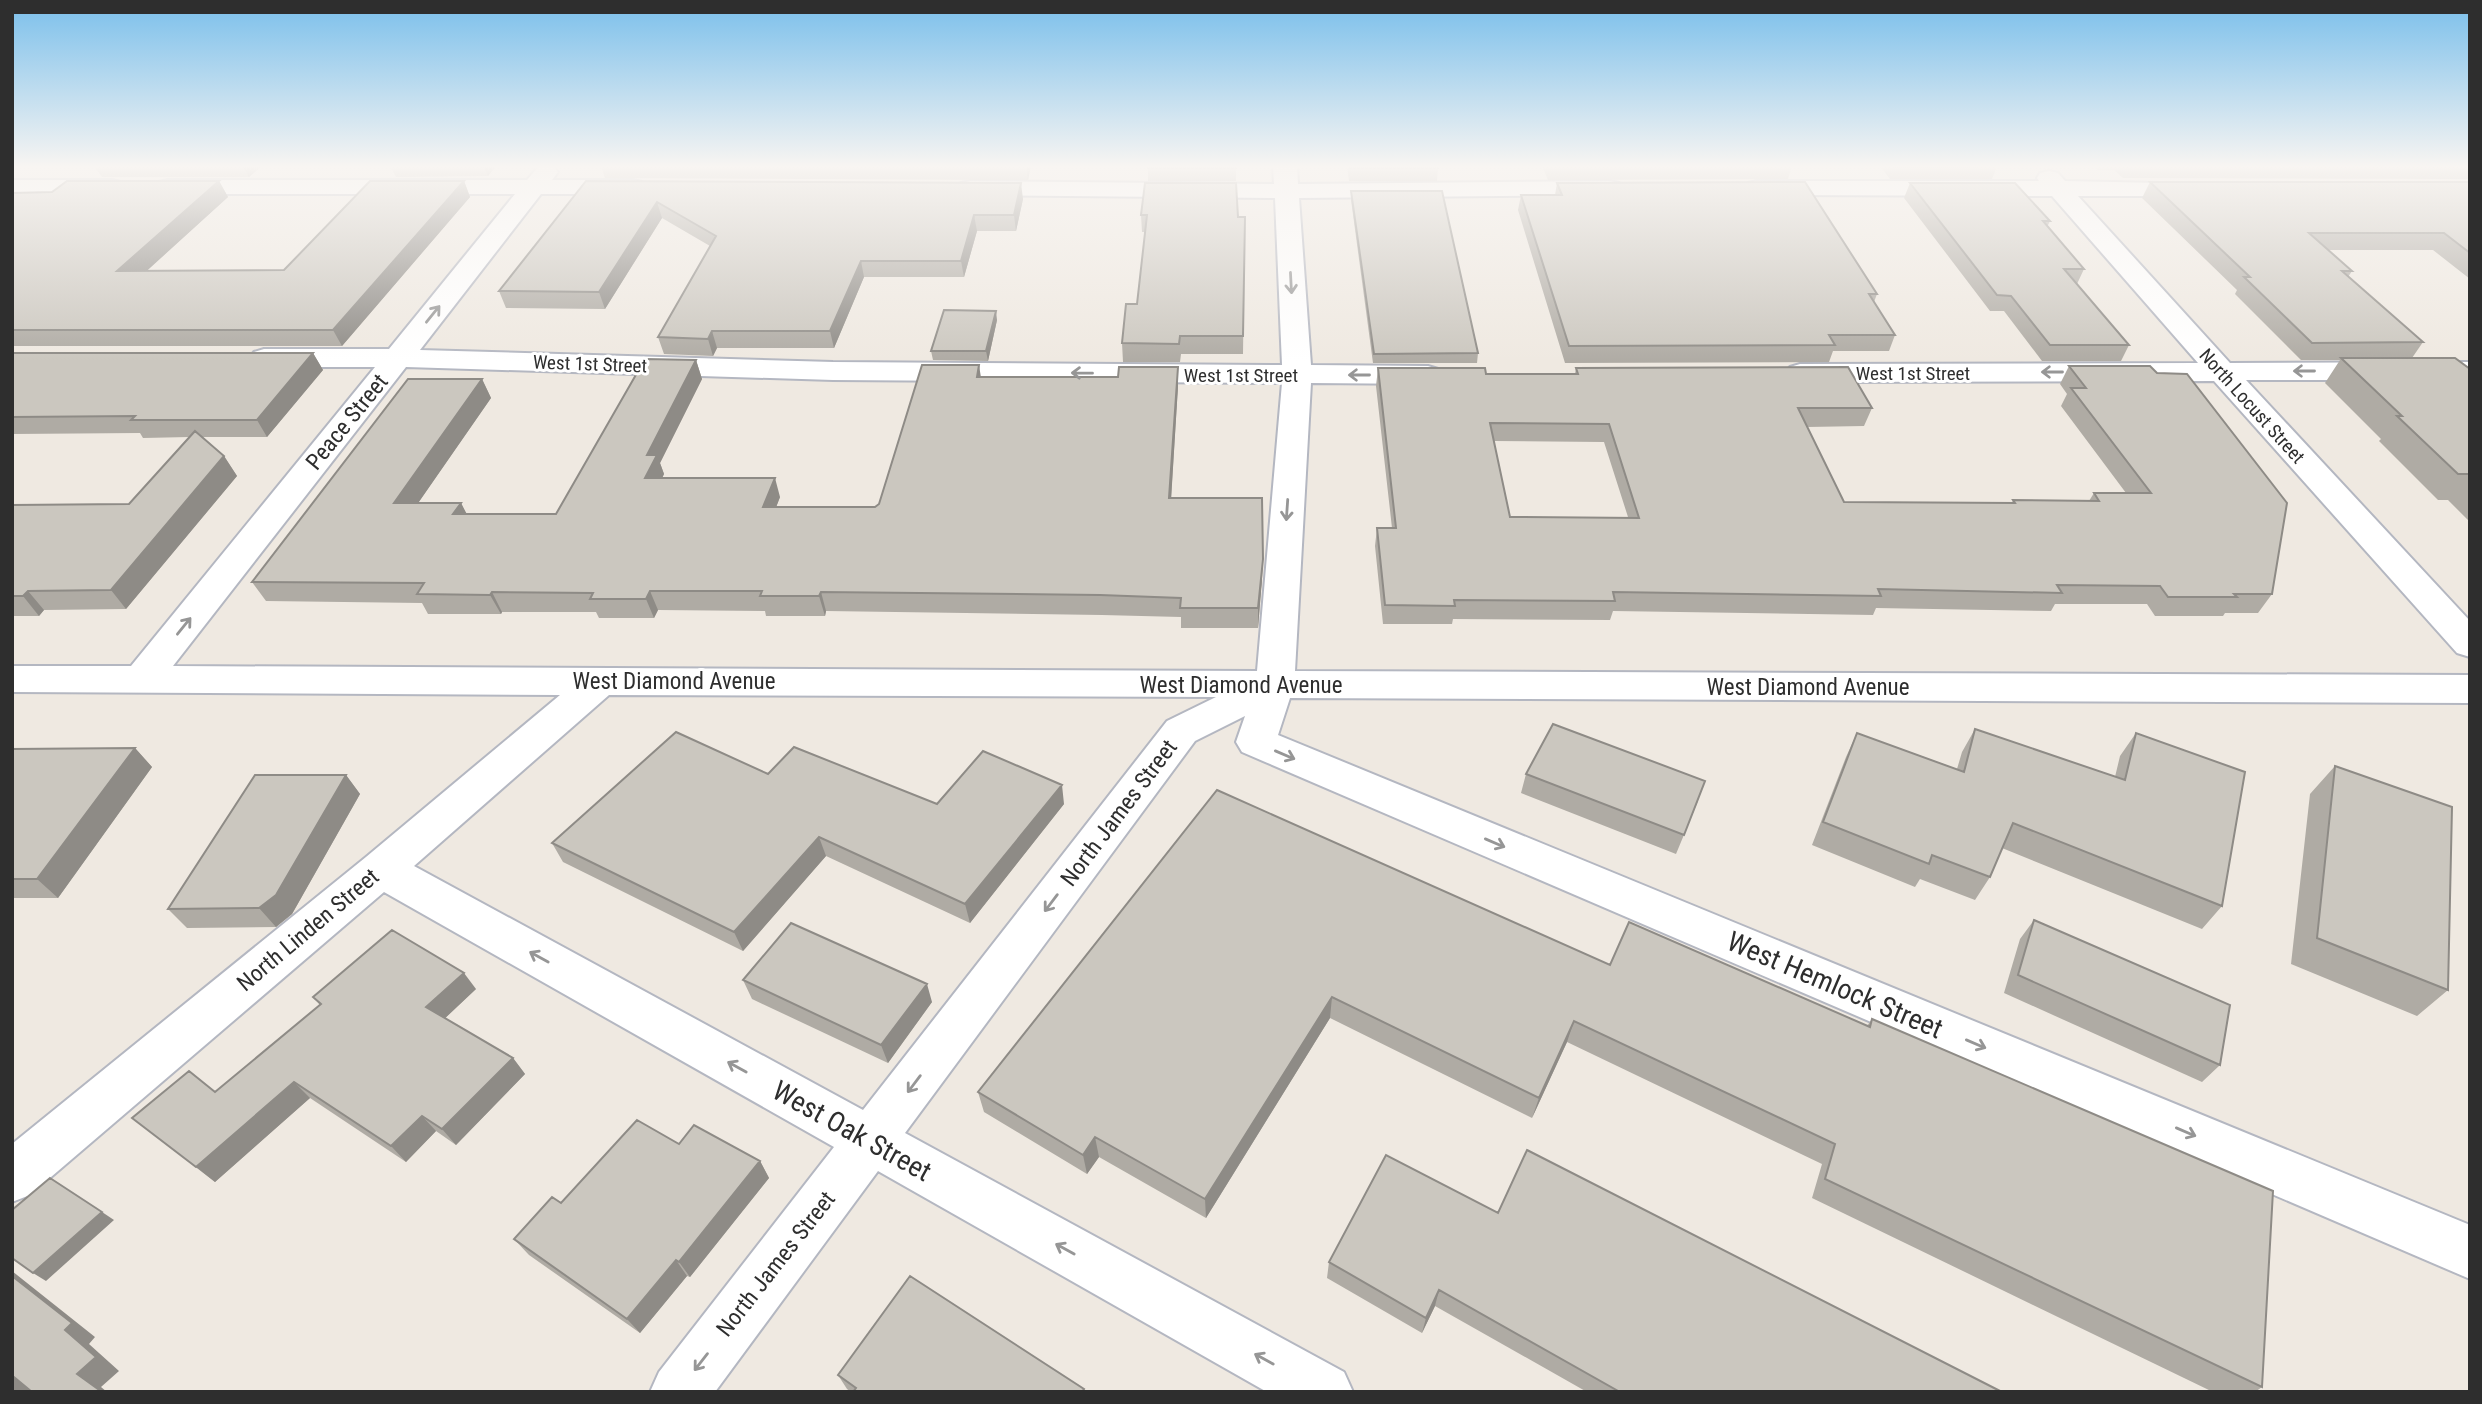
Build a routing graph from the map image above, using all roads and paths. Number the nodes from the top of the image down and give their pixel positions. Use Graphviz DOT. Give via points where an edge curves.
graph roads {
  1 [pos="499,232"];
  2 [pos="1288,232"];
  3 [pos="2097,232"];
  4 [pos="233,358"];
  5 [pos="398,358"];
  6 [pos="2220,370"];
  7 [pos="2470,371"];
  8 [pos="1767,374"];
  9 [pos="1449,375"];
  10 [pos="1297,376"];
  11 [pos="2470,644"];
  12 [pos="12,679"];
  13 [pos="142,679"];
  14 [pos="602,680"];
  15 [pos="1275,685"];
  16 [pos="2470,689"];
  17 [pos="381,869"];
  18 [pos="871,1141"];
  19 [pos="12,1177"];
  20 [pos="2470,1252"];
  21 [pos="679,1392"];
  22 [pos="1324,1392"];
  5 -- 1 [label="street, Peace Street, one-way"];
  2 -- 10 [label="street, one-way"];
  3 -- 6 [label="street, North Locust Street"];
  4 -- 5 [label="street, West 1st Street"];
  10 -- 5 [label="street, West 1st Street, one-way" via="833,371"];
  13 -- 5 [label="street, Peace Street, one-way"];
  7 -- 6 [label="street, West 1st Street, one-way"];
  6 -- 8 [label="street, West 1st Street, one-way"];
  6 -- 11 [label="street, North Locust Street"];
  9 -- 10 [label="street, West 1st Street, one-way"];
  10 -- 15 [label="street, one-way"];
  12 -- 13 [label="street, West Diamond Avenue"];
  13 -- 14 [label="street, West Diamond Avenue"];
  14 -- 15 [label="street, West Diamond Avenue"];
  14 -- 17 [label="street, North Linden Street"];
  15 -- 16 [label="street, West Diamond Avenue"];
  15 -- 18 [label="street, North James Street, one-way" via="1181,731"];
  15 -- 20 [label="street, West Hemlock Street, one-way" via="1256,742"];
  18 -- 17 [label="street, West Oak Street, one-way"];
  17 -- 19 [label="street, North Linden Street"];
  18 -- 21 [label="street, North James Street, one-way"];
  22 -- 18 [label="street, West Oak Street, one-way"];
}
